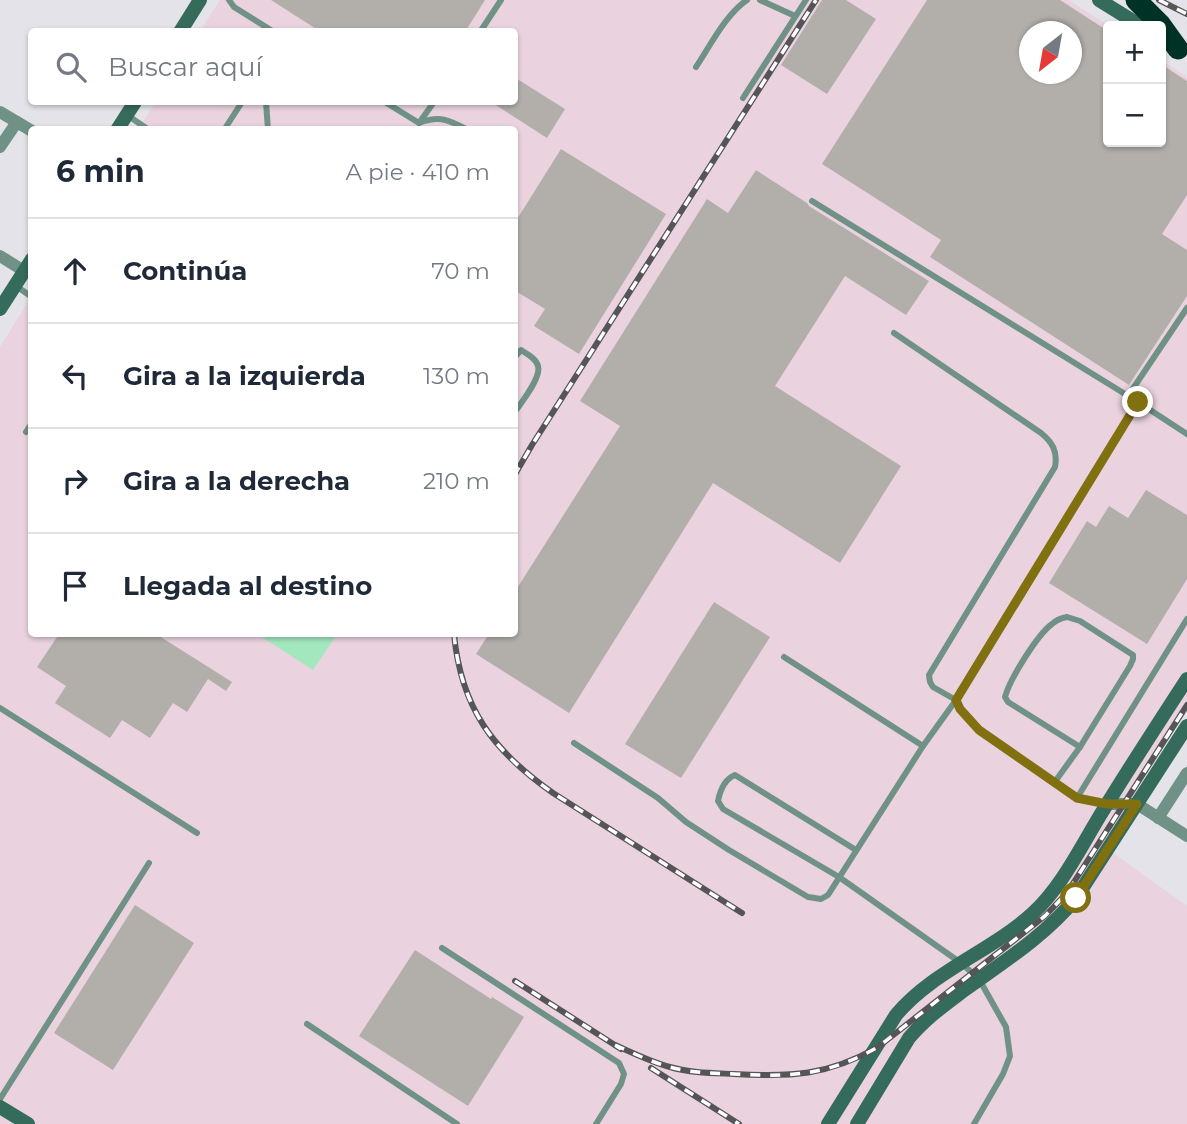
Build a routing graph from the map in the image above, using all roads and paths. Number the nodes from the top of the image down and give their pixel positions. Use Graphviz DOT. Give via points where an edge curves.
graph roads {
  1 [pos="200,0"];
  2 [pos="229,0"];
  3 [pos="501,0"];
  4 [pos="747,0"];
  5 [pos="760,0"];
  6 [pos="806,0"];
  7 [pos="1099,0"];
  8 [pos="1136,0"];
  9 [pos="795,16"];
  10 [pos="1133,21"];
  11 [pos="182,28"];
  12 [pos="268,28"];
  13 [pos="483,28"];
  14 [pos="1175,47"];
  15 [pos="696,67"];
  16 [pos="743,98"];
  17 [pos="133,105"];
  18 [pos="240,105"];
  19 [pos="266,105"];
  20 [pos="390,105"];
  21 [pos="431,105"];
  22 [pos="0,111"];
  23 [pos="127,115"];
  24 [pos="17,122"];
  25 [pos="419,123"];
  26 [pos="120,126"];
  27 [pos="143,126"];
  28 [pos="227,126"];
  29 [pos="268,126"];
  30 [pos="460,126"];
  31 [pos="28,129"];
  32 [pos="0,147"];
  33 [pos="812,201"];
  34 [pos="0,256"];
  35 [pos="28,265"];
  36 [pos="15,286"];
  37 [pos="28,294"];
  38 [pos="1187,308"];
  39 [pos="0,309"];
  40 [pos="894,333"];
  41 [pos="518,348"];
  42 [pos="1128,396"];
  43 [pos="1138,402"];
  44 [pos="518,407"];
  45 [pos="28,429"];
  46 [pos="26,432"];
  47 [pos="1187,434"];
  48 [pos="1187,618"];
  49 [pos="784,657"];
  50 [pos="1187,679"];
  51 [pos="956,700"];
  52 [pos="0,708"];
  53 [pos="1187,726"];
  54 [pos="574,743"];
  55 [pos="923,746"];
  56 [pos="1080,747"];
  57 [pos="1187,773"];
  58 [pos="1054,783"];
  59 [pos="1077,798"];
  60 [pos="1107,804"];
  61 [pos="1137,804"];
  62 [pos="1158,818"];
  63 [pos="197,833"];
  64 [pos="1187,836"];
  65 [pos="856,850"];
  66 [pos="149,863"];
  67 [pos="838,877"];
  68 [pos="442,948"];
  69 [pos="961,962"];
  70 [pos="979,979"];
  71 [pos="307,1024"];
  72 [pos="0,1098"];
  73 [pos="0,1107"];
  74 [pos="28,1124"];
  75 [pos="457,1124"];
  76 [pos="596,1124"];
  77 [pos="828,1124"];
  78 [pos="857,1124"];
  79 [pos="974,1124"];
  1 -- 11 [label="main road"];
  2 -- 12 [label="lane"];
  3 -- 13 [label="lane"];
  4 -- 15 [label="lane" via="729,17"];
  5 -- 9 [label="lane"];
  6 -- 9 [label="lane"];
  7 -- 10 [label="main road"];
  8 -- 14 [label="highway"];
  9 -- 16 [label="lane"];
  17 -- 23 [label="main road"];
  18 -- 28 [label="lane"];
  19 -- 29 [label="lane"];
  20 -- 25 [label="lane"];
  21 -- 25 [label="lane"];
  22 -- 24 [label="street"];
  23 -- 26 [label="main road"];
  23 -- 27 [label="lane"];
  24 -- 31 [label="street"];
  24 -- 32 [label="street"];
  25 -- 30 [label="lane" via="438,118"];
  33 -- 42 [label="lane"];
  34 -- 35 [label="street"];
  35 -- 36 [label="main road"];
  36 -- 37 [label="lane"];
  36 -- 39 [label="main road"];
  38 -- 42 [label="lane"];
  40 -- 51 [label="lane" via="1041,433 1055,451 1055,467 929,675 933,687"];
  41 -- 44 [label="lane" via="535,359 539,372"];
  42 -- 43 [label="lane"];
  43 -- 47 [label="lane"];
  43 -- 51 [label="lane"];
  45 -- 46 [label="lane"];
  48 -- 59 [label="lane"];
  49 -- 55 [label="lane"];
  50 -- 60 [label="main road"];
  51 -- 55 [label="lane"];
  51 -- 58 [label="lane" via="979,730"];
  52 -- 63 [label="lane"];
  53 -- 61 [label="main road"];
  54 -- 67 [label="lane" via="686,822 808,897 828,895"];
  55 -- 65 [label="lane"];
  56 -- 56 [label="lane" via="1133,655 1068,617 1046,629 1004,697"];
  56 -- 58 [label="lane"];
  57 -- 62 [label="street"];
  58 -- 59 [label="lane"];
  59 -- 60 [label="lane"];
  60 -- 61 [label="street"];
  60 -- 69 [label="main road" via="1058,884 1031,915"];
  61 -- 62 [label="street"];
  61 -- 70 [label="main road" via="1066,911"];
  62 -- 64 [label="street"];
  65 -- 67 [label="lane"];
  65 -- 67 [label="lane" via="739,777 726,782 718,801 723,809"];
  66 -- 72 [label="lane"];
  67 -- 69 [label="lane"];
  68 -- 76 [label="lane" via="619,1063 624,1074 621,1084"];
  69 -- 70 [label="lane"];
  69 -- 77 [label="main road" via="908,1000"];
  70 -- 78 [label="main road" via="909,1038"];
  70 -- 79 [label="lane" via="1006,1027 1010,1056"];
  71 -- 75 [label="lane"];
  73 -- 74 [label="main road"];
}
